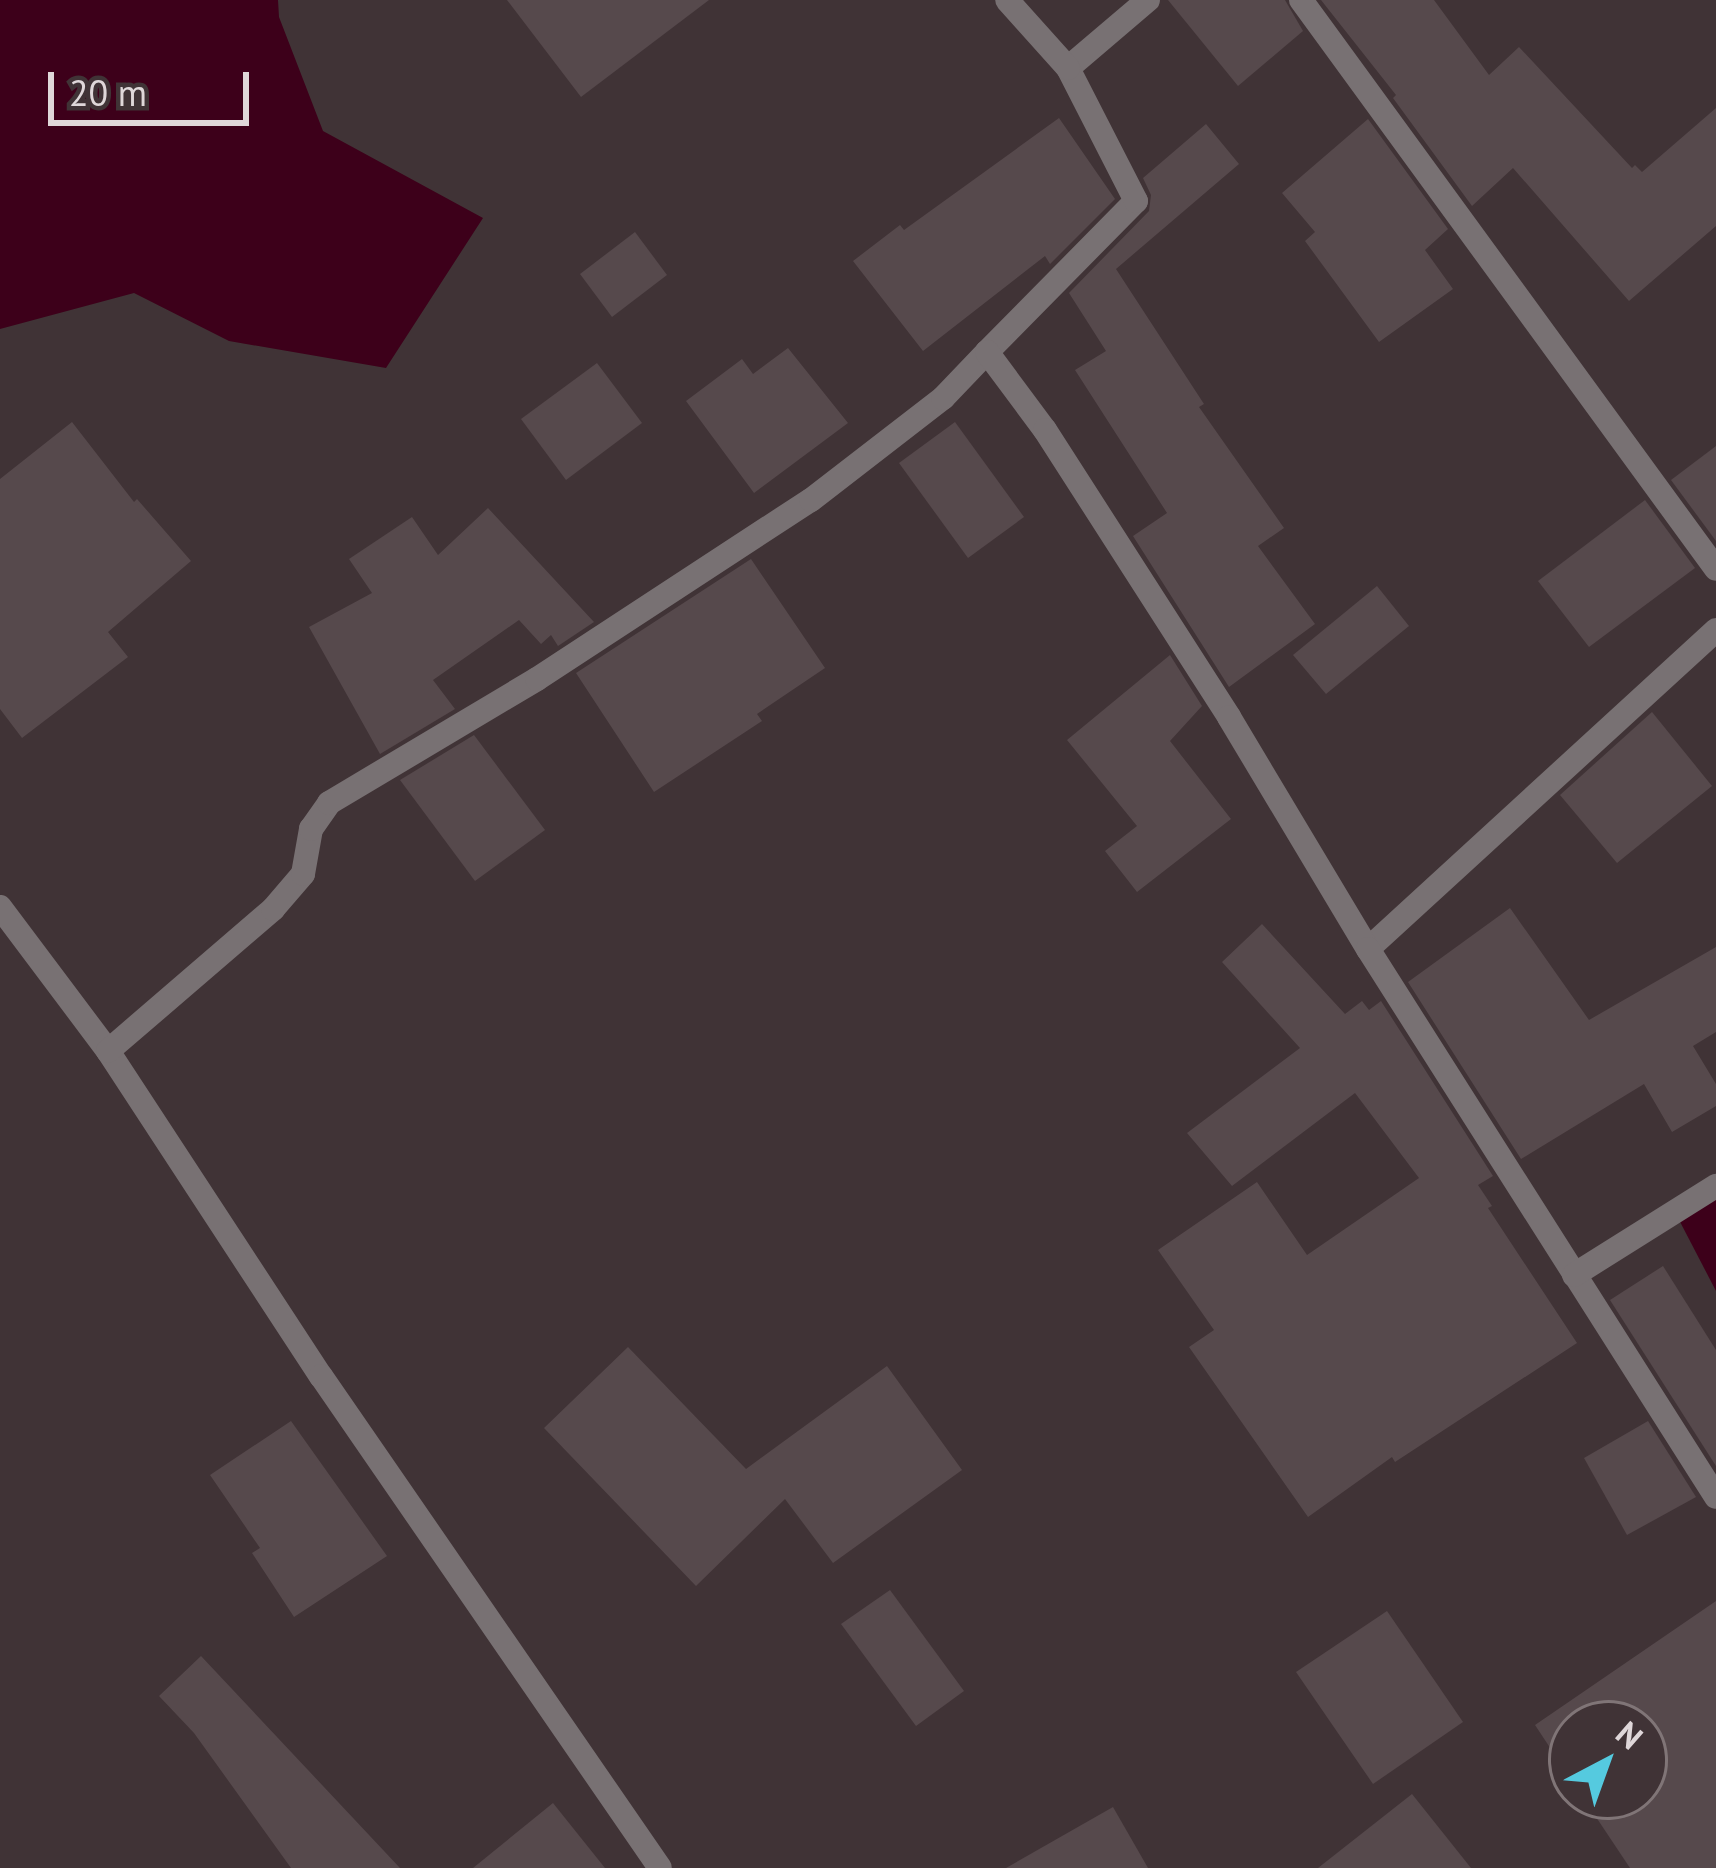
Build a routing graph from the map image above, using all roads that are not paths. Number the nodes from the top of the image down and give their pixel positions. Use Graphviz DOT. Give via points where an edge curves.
graph roads {
  1 [pos="1006,0"];
  2 [pos="1148,0"];
  3 [pos="1300,0"];
  4 [pos="1068,68"];
  5 [pos="987,352"];
  6 [pos="1716,569"];
  7 [pos="1716,630"];
  8 [pos="0,907"];
  9 [pos="1368,949"];
  10 [pos="108,1052"];
  11 [pos="1716,1186"];
  12 [pos="1574,1275"];
  13 [pos="1716,1497"];
  14 [pos="660,1868"];
  1 -- 4 [label="street"];
  2 -- 4 [label="street"];
  3 -- 6 [label="street"];
  4 -- 5 [label="street" via="1136,201"];
  5 -- 9 [label="street" via="1143,583"];
  5 -- 10 [label="street" via="943,398 811,500 329,803 311,829 303,874 273,909"];
  7 -- 9 [label="street"];
  8 -- 10 [label="street"];
  9 -- 12 [label="street"];
  10 -- 14 [label="street"];
  11 -- 12 [label="street"];
  12 -- 13 [label="street"];
}
